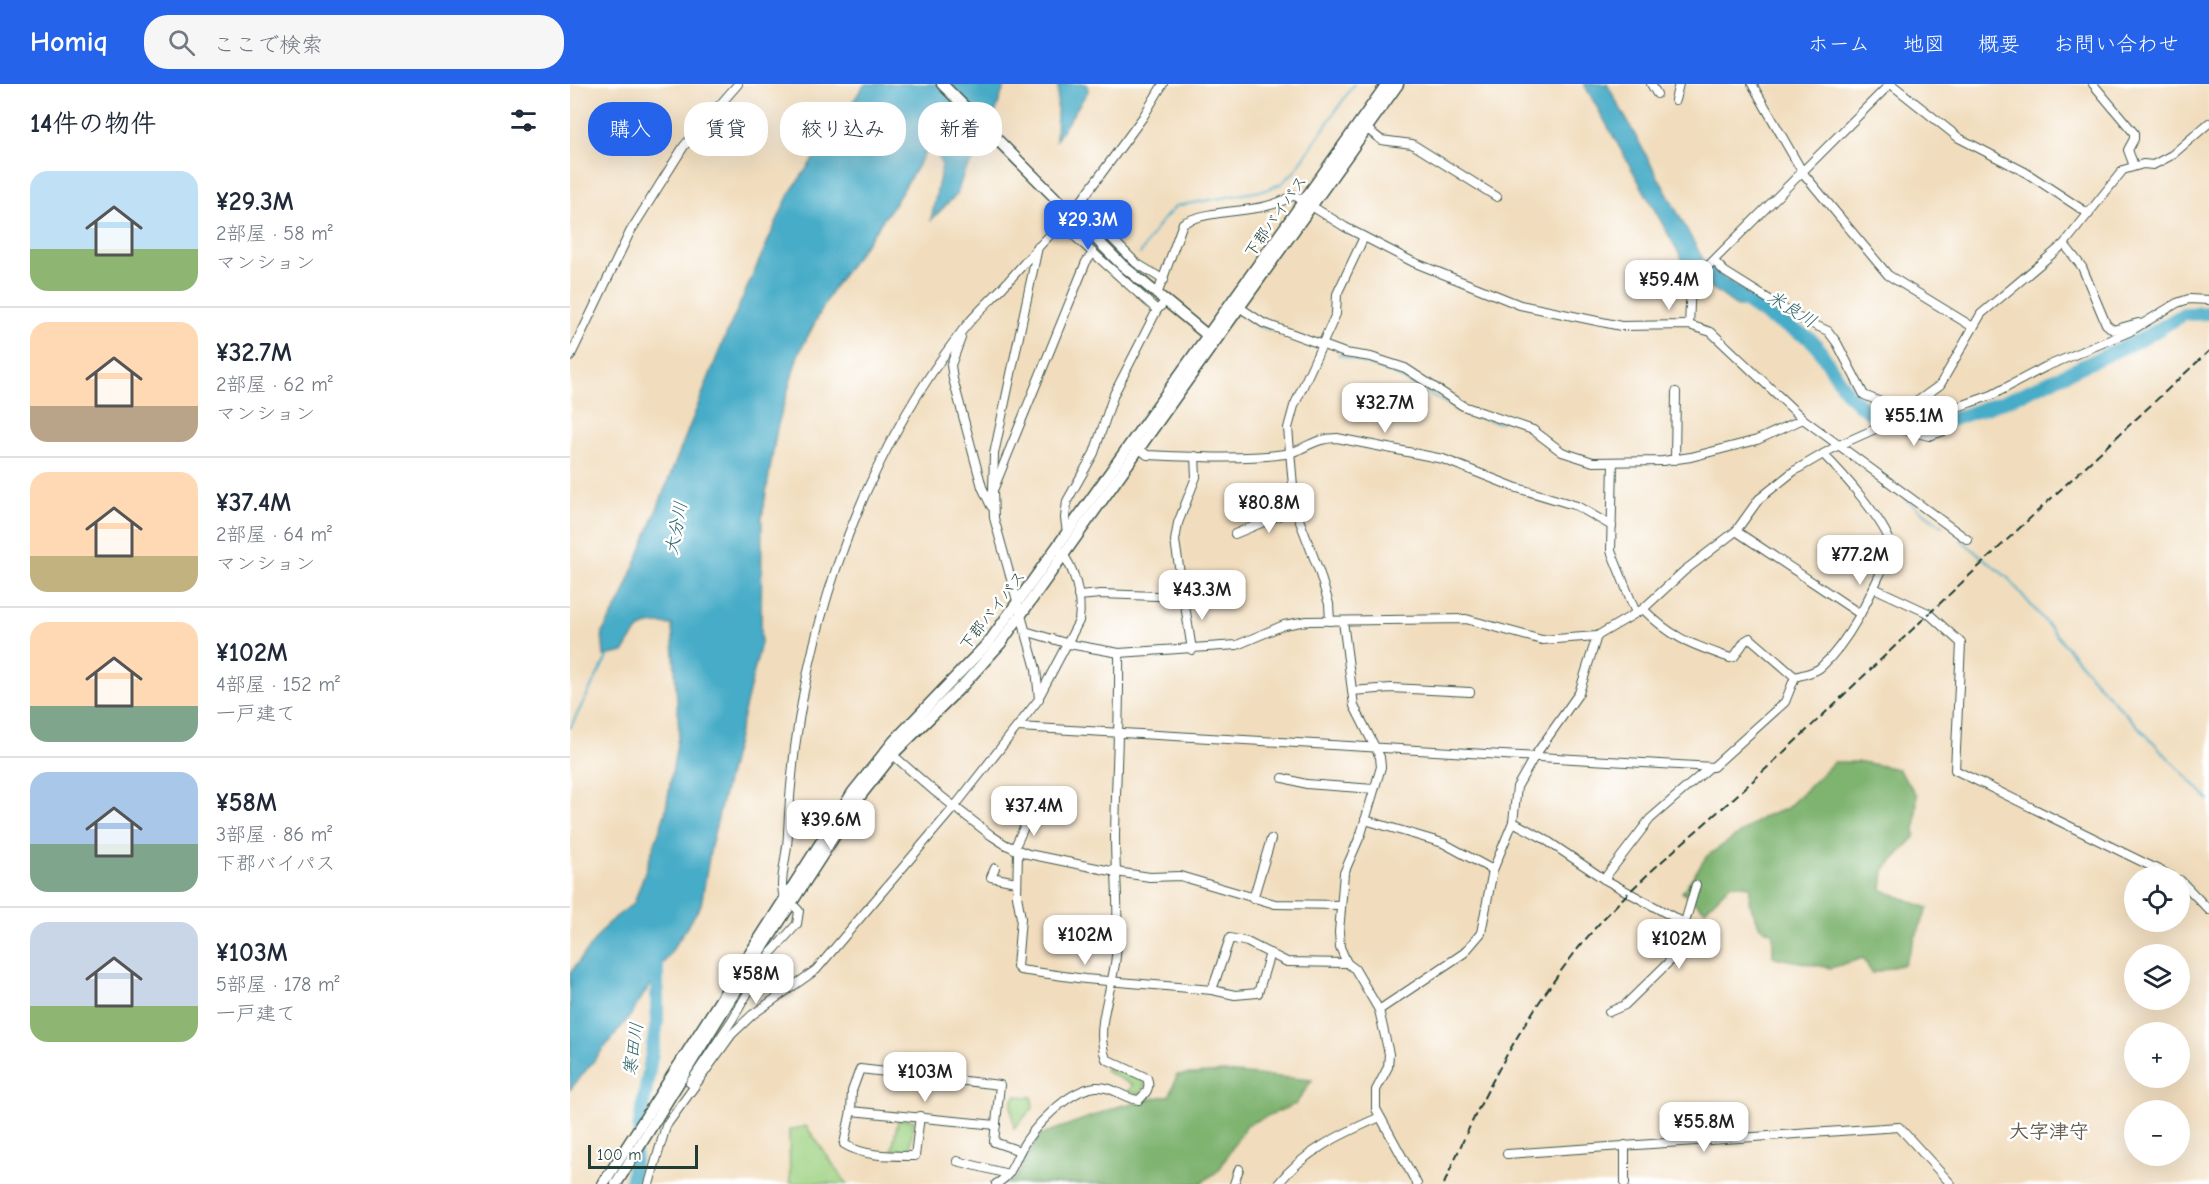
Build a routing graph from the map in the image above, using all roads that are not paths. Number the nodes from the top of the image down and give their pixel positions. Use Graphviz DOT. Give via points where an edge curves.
graph roads {
  1 [pos="738,84"];
  2 [pos="942,84"];
  3 [pos="1163,84"];
  4 [pos="1387,84"];
  5 [pos="1398,84"];
  6 [pos="1651,84"];
  7 [pos="1679,84"];
  8 [pos="1752,84"];
  9 [pos="1890,84"];
  10 [pos="2093,84"];
  11 [pos="1657,94"];
  12 [pos="1674,100"];
  13 [pos="2209,123"];
  14 [pos="1366,128"];
  15 [pos="2134,166"];
  16 [pos="1803,173"];
  17 [pos="1497,198"];
  18 [pos="1307,203"];
  19 [pos="2088,214"];
  20 [pos="1364,237"];
  21 [pos="2064,244"];
  22 [pos="1038,247"];
  23 [pos="1093,253"];
  24 [pos="1714,261"];
  25 [pos="1164,280"];
  26 [pos="2209,300"];
  27 [pos="1160,302"];
  28 [pos="1236,304"];
  29 [pos="2147,322"];
  30 [pos="1689,325"];
  31 [pos="1973,327"];
  32 [pos="963,330"];
  33 [pos="1212,338"];
  34 [pos="1322,347"];
  35 [pos="570,357"];
  36 [pos="1676,392"];
  37 [pos="1906,411"];
  38 [pos="1803,419"];
  39 [pos="1884,425"];
  40 [pos="1944,431"];
  41 [pos="1135,445"];
  42 [pos="1837,446"];
  43 [pos="1289,453"];
  44 [pos="1823,454"];
  45 [pos="1195,456"];
  46 [pos="1675,460"];
  47 [pos="1612,462"];
  48 [pos="993,491"];
  49 [pos="1295,509"];
  50 [pos="994,512"];
  51 [pos="1612,526"];
  52 [pos="1736,531"];
  53 [pos="1067,533"];
  54 [pos="1235,534"];
  55 [pos="1968,540"];
  56 [pos="1060,551"];
  57 [pos="1874,588"];
  58 [pos="1078,596"];
  59 [pos="1184,597"];
  60 [pos="1017,603"];
  61 [pos="1640,611"];
  62 [pos="1860,614"];
  63 [pos="1021,615"];
  64 [pos="1330,621"];
  65 [pos="1343,621"];
  66 [pos="1025,631"];
  67 [pos="1597,636"];
  68 [pos="1069,644"];
  69 [pos="1192,650"];
  70 [pos="1119,653"];
  71 [pos="1795,677"];
  72 [pos="1352,691"];
  73 [pos="1470,692"];
  74 [pos="1040,695"];
  75 [pos="1018,727"];
  76 [pos="1120,732"];
  77 [pos="1375,747"];
  78 [pos="893,755"];
  79 [pos="1534,756"];
  80 [pos="1710,767"];
  81 [pos="1283,778"];
  82 [pos="1374,789"];
  83 [pos="955,806"];
  84 [pos="1030,813"];
  85 [pos="1365,820"];
  86 [pos="1513,822"];
  87 [pos="1271,839"];
  88 [pos="1016,850"];
  89 [pos="2151,866"];
  90 [pos="1493,870"];
  91 [pos="1116,872"];
  92 [pos="992,877"];
  93 [pos="1604,879"];
  94 [pos="1016,882"];
  95 [pos="1696,885"];
  96 [pos="2190,890"];
  97 [pos="789,899"];
  98 [pos="1252,899"];
  99 [pos="1341,905"];
  100 [pos="2209,910"];
  101 [pos="1686,924"];
  102 [pos="1270,953"];
  103 [pos="1347,963"];
  104 [pos="1112,981"];
  105 [pos="1212,990"];
  106 [pos="1379,1010"];
  107 [pos="1609,1012"];
  108 [pos="676,1111"];
  109 [pos="852,1111"];
  110 [pos="920,1116"];
  111 [pos="1380,1118"];
  112 [pos="996,1125"];
  113 [pos="1625,1145"];
  114 [pos="1020,1151"];
  115 [pos="1507,1154"];
  116 [pos="957,1161"];
  117 [pos="1239,1169"];
  118 [pos="1008,1174"];
  119 [pos="610,1183"];
  120 [pos="649,1184"];
  121 [pos="996,1184"];
  122 [pos="1234,1184"];
  123 [pos="1278,1184"];
  124 [pos="1417,1184"];
  125 [pos="1625,1184"];
  126 [pos="1951,1184"];
  1 -- 35 [label="street" via="684,146 640,215"];
  2 -- 27 [label="street"];
  3 -- 25 [label="street" via="1078,207 1136,263"];
  4 -- 18 [label="street, 下郡バイパス"];
  5 -- 14 [label="street"];
  6 -- 11 [label="street"];
  7 -- 12 [label="street"];
  8 -- 16 [label="street"];
  9 -- 16 [label="street"];
  9 -- 19 [label="street" via="1959,138 2025,172"];
  10 -- 15 [label="street" via="2134,133 2128,150"];
  13 -- 15 [label="street" via="2172,155 2153,165"];
  14 -- 17 [label="street" via="1382,140 1412,144"];
  14 -- 18 [label="street"];
  15 -- 19 [label="street" via="2123,170"];
  16 -- 24 [label="street"];
  16 -- 31 [label="street" via="1888,275"];
  18 -- 20 [label="street"];
  18 -- 25 [label="street" via="1294,195 1262,208 1183,223"];
  18 -- 28 [label="street"];
  19 -- 21 [label="street"];
  20 -- 30 [label="street" via="1413,262 1520,305 1621,326"];
  20 -- 34 [label="street" via="1337,294 1336,314"];
  21 -- 29 [label="street" via="2082,267 2106,324 2114,330"];
  21 -- 31 [label="street" via="1981,314"];
  22 -- 23 [label="street" via="1063,223"];
  22 -- 32 [label="street"];
  22 -- 48 [label="street" via="994,454"];
  23 -- 27 [label="street"];
  23 -- 48 [label="street"];
  24 -- 30 [label="street" via="1691,284"];
  24 -- 37 [label="street" via="1797,317 1828,331 1864,395"];
  25 -- 27 [label="street"];
  26 -- 29 [label="street" via="2177,303"];
  27 -- 33 [label="street"];
  27 -- 53 [label="street" via="1114,394 1094,453 1067,501"];
  28 -- 33 [label="street"];
  28 -- 34 [label="street" via="1263,323"];
  29 -- 37 [label="street" via="1992,395 1929,417"];
  30 -- 38 [label="street" via="1711,332"];
  31 -- 37 [label="street" via="1940,385"];
  32 -- 50 [label="street" via="951,365 953,379 982,487"];
  32 -- 97 [label="street" via="902,421 837,563 808,672 796,741 782,877 782,891"];
  33 -- 41 [label="street"];
  34 -- 43 [label="street" via="1290,417"];
  34 -- 47 [label="street" via="1405,368 1463,406 1533,430 1562,452"];
  36 -- 46 [label="street"];
  37 -- 39 [label="street"];
  38 -- 42 [label="street"];
  38 -- 46 [label="street" via="1757,440"];
  39 -- 40 [label="street" via="1919,435"];
  39 -- 42 [label="street"];
  41 -- 45 [label="street" via="1147,455"];
  41 -- 53 [label="street, 下郡バイパス"];
  41 -- 56 [label="street"];
  42 -- 44 [label="street"];
  42 -- 55 [label="street"];
  43 -- 45 [label="street"];
  43 -- 49 [label="street"];
  43 -- 51 [label="street" via="1323,438 1337,438 1429,455 1577,506"];
  44 -- 52 [label="street" via="1759,499"];
  44 -- 57 [label="street" via="1890,539 1892,548"];
  45 -- 59 [label="street" via="1196,477 1175,541"];
  46 -- 47 [label="street"];
  47 -- 51 [label="street"];
  48 -- 50 [label="street"];
  49 -- 54 [label="street"];
  49 -- 64 [label="street" via="1319,571"];
  50 -- 60 [label="street"];
  51 -- 61 [label="street" via="1611,551"];
  52 -- 61 [label="street"];
  52 -- 62 [label="street"];
  53 -- 56 [label="street, 下郡バイパス"];
  56 -- 58 [label="street" via="1071,566"];
  56 -- 60 [label="street, 下郡バイパス"];
  56 -- 63 [label="street"];
  57 -- 62 [label="street"];
  57 -- 89 [label="street" via="1928,613 1961,643 1956,770"];
  58 -- 59 [label="street"];
  58 -- 68 [label="street" via="1079,621"];
  59 -- 69 [label="street"];
  60 -- 63 [label="street"];
  60 -- 97 [label="street, 下郡バイパス" via="989,642 873,765 842,807"];
  61 -- 67 [label="street"];
  61 -- 71 [label="street" via="1678,639 1730,658 1750,638"];
  62 -- 71 [label="street" via="1819,669"];
  63 -- 66 [label="street"];
  63 -- 78 [label="street" via="979,668"];
  64 -- 65 [label="street"];
  64 -- 69 [label="street" via="1284,625 1237,645"];
  65 -- 67 [label="street" via="1466,619 1542,640"];
  65 -- 72 [label="street"];
  66 -- 68 [label="street"];
  66 -- 74 [label="street"];
  67 -- 79 [label="street" via="1580,693"];
  68 -- 70 [label="street"];
  68 -- 74 [label="street"];
  69 -- 70 [label="street"];
  70 -- 76 [label="street"];
  71 -- 80 [label="street" via="1785,702"];
  72 -- 73 [label="street" via="1391,688"];
  72 -- 77 [label="street" via="1359,719"];
  74 -- 75 [label="street"];
  75 -- 76 [label="street"];
  75 -- 83 [label="street"];
  76 -- 77 [label="street"];
  76 -- 91 [label="street"];
  77 -- 79 [label="street"];
  77 -- 82 [label="street" via="1381,767"];
  78 -- 83 [label="street"];
  78 -- 97 [label="street"];
  79 -- 80 [label="street"];
  79 -- 86 [label="street" via="1517,787"];
  80 -- 93 [label="street" via="1650,819"];
  81 -- 82 [label="street" via="1306,784"];
  82 -- 85 [label="street"];
  83 -- 88 [label="street"];
  83 -- 108 [label="street" via="816,970 732,1034"];
  84 -- 88 [label="street"];
  85 -- 90 [label="street" via="1443,843"];
  85 -- 99 [label="street" via="1344,873"];
  86 -- 90 [label="street"];
  86 -- 93 [label="street"];
  87 -- 98 [label="street"];
  88 -- 91 [label="street"];
  88 -- 94 [label="street"];
  90 -- 106 [label="street" via="1481,933 1464,953"];
  91 -- 98 [label="street" via="1180,876"];
  91 -- 104 [label="street" via="1118,928"];
  92 -- 94 [label="street"];
  93 -- 101 [label="street"];
  94 -- 104 [label="street" via="1022,918 1017,966 1020,970"];
  95 -- 101 [label="street"];
  96 -- 100 [label="street"];
  97 -- 108 [label="street" via="800,915 797,924 771,953"];
  97 -- 119 [label="street, 下郡バイパス"];
  98 -- 99 [label="street" via="1275,904"];
  99 -- 103 [label="street" via="1340,946"];
  101 -- 107 [label="street" via="1675,956 1625,1005"];
  102 -- 103 [label="street" via="1287,962"];
  102 -- 105 [label="street" via="1258,993 1235,995"];
  102 -- 105 [label="street" via="1230,938"];
  103 -- 106 [label="street" via="1355,969"];
  104 -- 105 [label="street"];
  104 -- 114 [label="street" via="1101,1032 1102,1047 1106,1059 1148,1078 1147,1092 1139,1100 1112,1088 1085,1089 1041,1122"];
  106 -- 111 [label="street" via="1389,1054 1388,1067 1374,1099"];
  108 -- 120 [label="street" via="662,1136"];
  109 -- 110 [label="street"];
  109 -- 110 [label="street" via="844,1144 856,1151 883,1156 915,1156"];
  109 -- 112 [label="street" via="852,1090 860,1069 1000,1085"];
  110 -- 112 [label="street"];
  111 -- 123 [label="street" via="1315,1149"];
  111 -- 124 [label="street"];
  112 -- 114 [label="street" via="994,1142"];
  113 -- 115 [label="street"];
  113 -- 125 [label="street"];
  113 -- 126 [label="street" via="1899,1127"];
  114 -- 118 [label="street"];
  116 -- 118 [label="street"];
  117 -- 122 [label="street"];
  118 -- 121 [label="street"];
}
